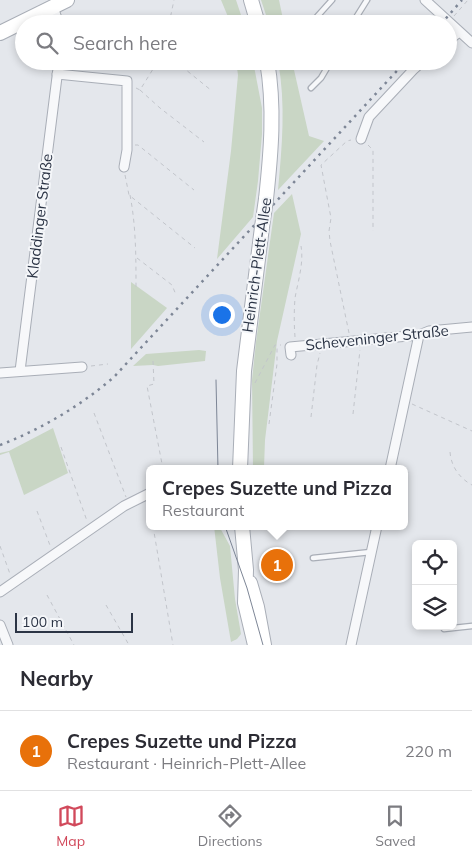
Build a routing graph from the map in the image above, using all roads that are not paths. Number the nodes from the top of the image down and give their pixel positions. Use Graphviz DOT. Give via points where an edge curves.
graph roads {
  1 [pos="66,0"];
  2 [pos="251,0"];
  3 [pos="332,0"];
  4 [pos="367,0"];
  5 [pos="424,0"];
  6 [pos="53,3"];
  7 [pos="32,15"];
  8 [pos="255,15"];
  9 [pos="318,15"];
  10 [pos="358,15"];
  11 [pos="441,15"];
  12 [pos="15,25"];
  13 [pos="459,32"];
  14 [pos="0,33"];
  15 [pos="472,44"];
  16 [pos="58,70"];
  17 [pos="268,70"];
  18 [pos="326,70"];
  19 [pos="413,70"];
  20 [pos="57,74"];
  21 [pos="311,88"];
  22 [pos="361,139"];
  23 [pos="124,167"];
  24 [pos="472,327"];
  25 [pos="419,335"];
  26 [pos="292,349"];
  27 [pos="82,367"];
  28 [pos="20,371"];
  29 [pos="0,373"];
  30 [pos="240,465"];
  31 [pos="391,465"];
  32 [pos="146,496"];
  33 [pos="242,530"];
  34 [pos="376,530"];
  35 [pos="372,552"];
  36 [pos="313,558"];
  37 [pos="246,570"];
  38 [pos="0,592"];
  39 [pos="0,625"];
  40 [pos="472,626"];
  41 [pos="457,628"];
  42 [pos="8,645"];
  43 [pos="255,645"];
  44 [pos="264,645"];
  45 [pos="351,645"];
  1 -- 6 [label="main road"];
  2 -- 8 [label="main road"];
  3 -- 9 [label="lane"];
  4 -- 10 [label="lane"];
  5 -- 11 [label="street"];
  6 -- 7 [label="main road"];
  12 -- 14 [label="main road"];
  13 -- 15 [label="street"];
  16 -- 20 [label="street, Kladdinger Straße"];
  17 -- 30 [label="main road, Heinrich-Plett-Allee, bridge" via="272,130 249,318"];
  18 -- 21 [label="lane"];
  19 -- 22 [label="street" via="369,117"];
  20 -- 23 [label="street" via="127,81"];
  20 -- 28 [label="street, Kladdinger Straße"];
  24 -- 25 [label="street, Scheveninger Straße"];
  25 -- 26 [label="street, Scheveninger Straße"];
  25 -- 31 [label="street"];
  27 -- 28 [label="street"];
  28 -- 29 [label="street"];
  32 -- 38 [label="street" via="92,528"];
  33 -- 37 [label="main road"];
  34 -- 35 [label="street"];
  35 -- 36 [label="lane"];
  35 -- 45 [label="street"];
  37 -- 43 [label="main road" via="245,603"];
  37 -- 44 [label="main road"];
  39 -- 42 [label="street"];
  40 -- 41 [label="lane"];
}
